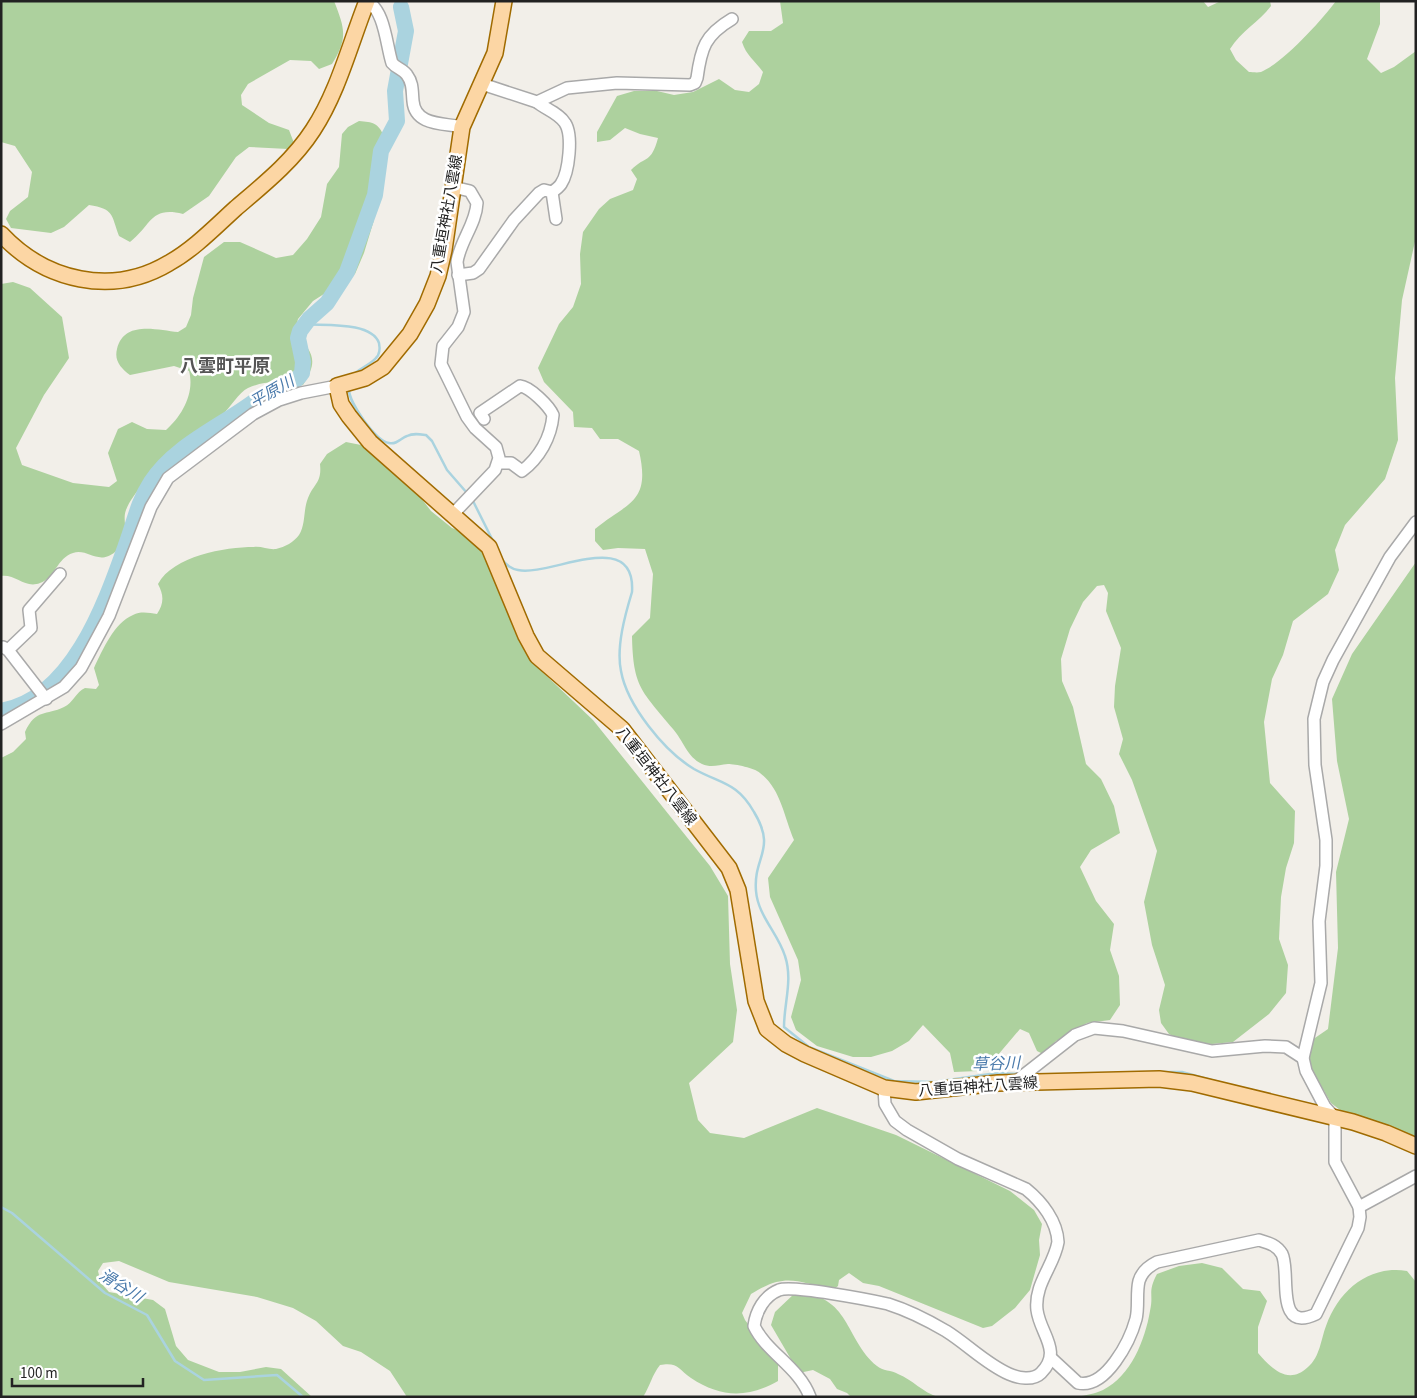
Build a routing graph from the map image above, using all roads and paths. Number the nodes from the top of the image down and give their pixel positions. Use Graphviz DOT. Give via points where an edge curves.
graph roads {
  1 [pos="367,1"];
  2 [pos="504,1"];
  3 [pos="732,19"];
  4 [pos="482,84"];
  5 [pos="537,102"];
  6 [pos="462,127"];
  7 [pos="453,187"];
  8 [pos="552,192"];
  9 [pos="556,219"];
  10 [pos="1,234"];
  11 [pos="458,275"];
  12 [pos="345,384"];
  13 [pos="484,419"];
  14 [pos="498,464"];
  15 [pos="454,514"];
  16 [pos="1416,522"];
  17 [pos="60,574"];
  18 [pos="5,648"];
  19 [pos="45,698"];
  20 [pos="1,724"];
  21 [pos="1303,1058"];
  22 [pos="1022,1078"];
  23 [pos="884,1088"];
  24 [pos="1335,1118"];
  25 [pos="1416,1146"];
  26 [pos="1416,1176"];
  27 [pos="1359,1207"];
  28 [pos="1051,1358"];
  29 [pos="810,1397"];
  1 -- 6 [label="street" via="376,8 398,68 410,81 413,104 420,117 426,121"];
  1 -- 10 [label="main road" via="313,131 260,188 169,263 122,280 75,279 40,264"];
  2 -- 4 [label="main road, 八重垣神社八雲線" via="499,39"];
  3 -- 5 [label="street" via="716,28 704,46 695,83 617,83 567,88"];
  4 -- 5 [label="street"];
  4 -- 6 [label="main road, 八重垣神社八雲線"];
  5 -- 8 [label="street" via="558,115 566,123 569,134 570,149 564,177"];
  6 -- 7 [label="main road, 八重垣神社八雲線"];
  7 -- 11 [label="street" via="470,191 477,203 476,214 458,254"];
  7 -- 12 [label="main road, 八重垣神社八雲線" via="442,261 420,320 383,367 366,378"];
  8 -- 9 [label="street"];
  8 -- 11 [label="street" via="544,190 535,196 479,269"];
  11 -- 14 [label="street" via="464,312 458,327 443,346 441,364 467,417 496,447"];
  12 -- 15 [label="main road, 八重垣神社八雲線" via="342,404 360,431"];
  12 -- 19 [label="street" via="279,400 253,414 168,478 151,506 109,616 90,654 74,678"];
  13 -- 14 [label="street" via="480,413 520,386 526,387 553,415 535,461 522,471 511,463"];
  14 -- 15 [label="street"];
  15 -- 23 [label="main road, 八重垣神社八雲線" via="489,547 537,656 622,729 729,868 738,890 756,1001 767,1029 805,1054"];
  16 -- 21 [label="street" via="1390,558 1333,660 1316,704 1313,732 1315,765 1326,840 1326,866 1319,920 1321,983"];
  17 -- 18 [label="street" via="30,610 31,628"];
  18 -- 19 [label="street"];
  19 -- 20 [label="street"];
  21 -- 22 [label="street" via="1286,1047 1212,1051 1123,1031 1094,1028 1075,1035"];
  21 -- 24 [label="street" via="1306,1071 1325,1107"];
  22 -- 23 [label="main road, 八重垣神社八雲線" via="916,1092"];
  22 -- 24 [label="main road, 八重垣神社八雲線" via="1159,1079 1192,1083"];
  23 -- 28 [label="street" via="885,1104 899,1125 958,1159 1026,1190 1048,1213 1058,1242 1040,1286 1037,1311 1049,1342"];
  24 -- 25 [label="main road, 八重垣神社八雲線"];
  24 -- 27 [label="street" via="1335,1162"];
  26 -- 27 [label="street"];
  27 -- 28 [label="street" via="1358,1228 1316,1314 1302,1317 1290,1311 1286,1298 1286,1263 1271,1243 1259,1240 1158,1262 1146,1268 1139,1280 1136,1317 1128,1342 1105,1373 1094,1382 1083,1384 1074,1380"];
  28 -- 29 [label="street" via="1041,1374 1017,1377 1001,1370 947,1332 889,1305 812,1290 780,1290 764,1301 754,1326 790,1367"];
}
